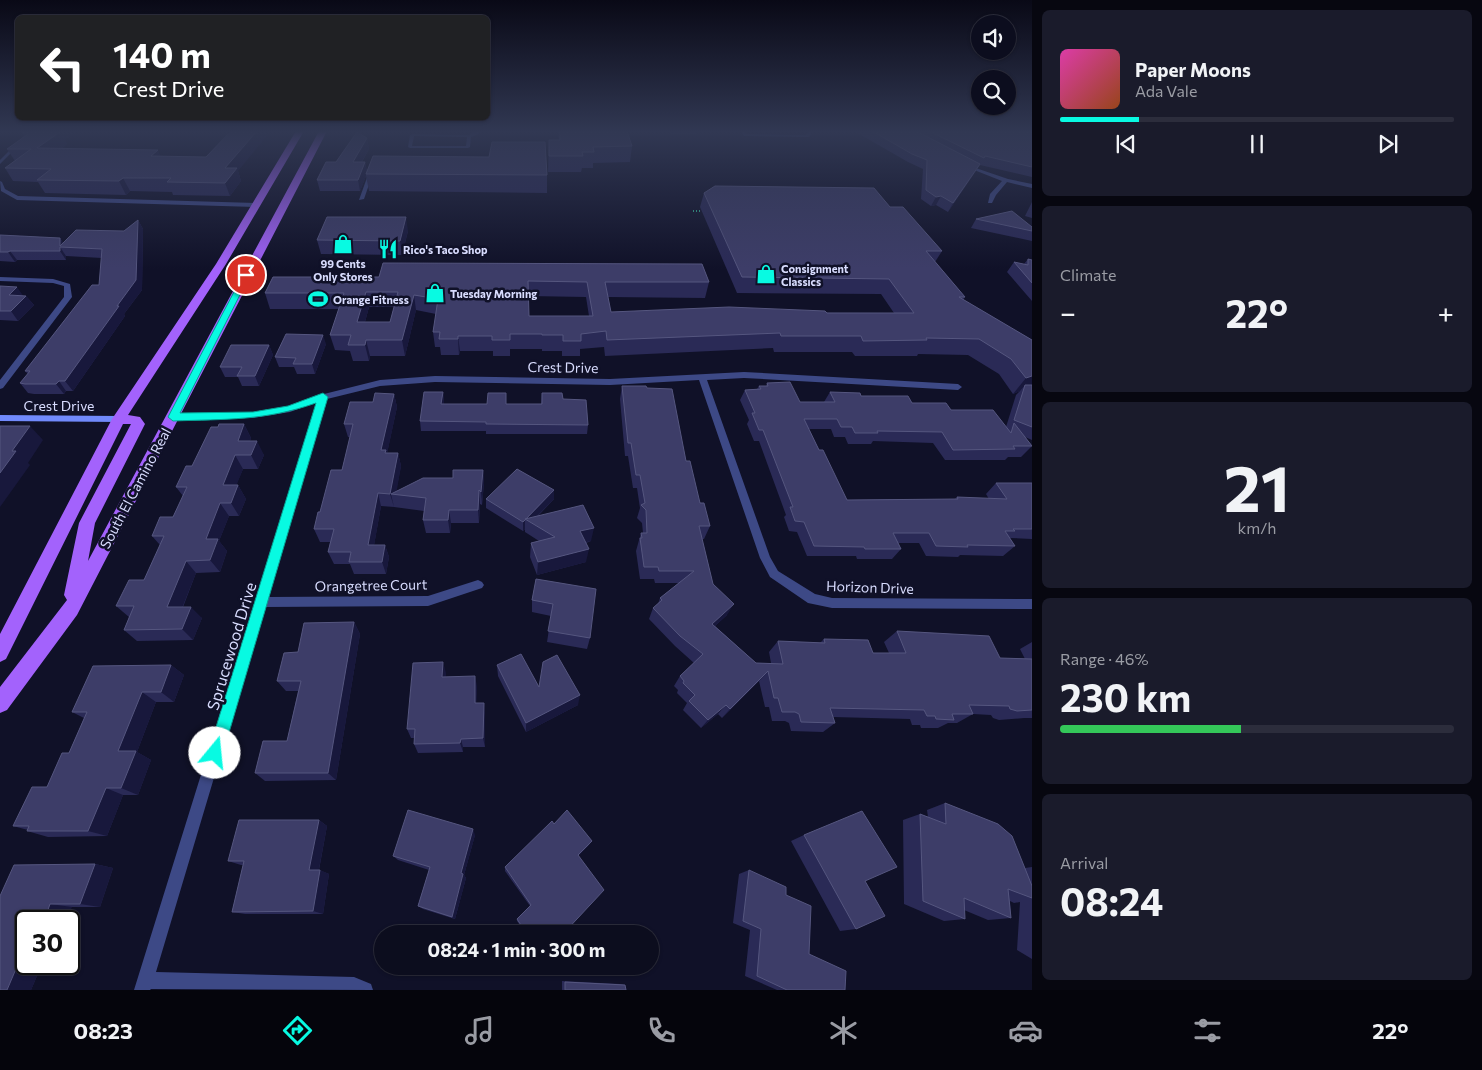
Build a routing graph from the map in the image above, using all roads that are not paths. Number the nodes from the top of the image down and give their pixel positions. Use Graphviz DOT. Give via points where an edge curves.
graph roads {
  1 [pos="274,177"];
  2 [pos="294,177"];
  3 [pos="370,177"];
  4 [pos="999,177"];
  5 [pos="1006,180"];
  6 [pos="0,182"];
  7 [pos="1032,186"];
  8 [pos="361,199"];
  9 [pos="990,202"];
  10 [pos="257,205"];
  11 [pos="0,279"];
  12 [pos="702,377"];
  13 [pos="0,386"];
  14 [pos="958,386"];
  15 [pos="323,397"];
  16 [pos="173,417"];
  17 [pos="0,418"];
  18 [pos="119,419"];
  19 [pos="478,585"];
  20 [pos="262,602"];
  21 [pos="1032,604"];
  22 [pos="71,609"];
  23 [pos="0,652"];
  24 [pos="0,703"];
  25 [pos="144,985"];
  26 [pos="365,990"];
  1 -- 10 [label="main road"];
  2 -- 16 [label="main road, South El Camino Real"];
  3 -- 8 [label="lane"];
  4 -- 5 [label="street"];
  5 -- 7 [label="street"];
  5 -- 9 [label="street"];
  6 -- 10 [label="lane" via="3,190 17,198"];
  10 -- 18 [label="main road"];
  11 -- 13 [label="street" via="54,280 68,285 68,298"];
  12 -- 14 [label="street, Crest Drive" via="744,375"];
  12 -- 15 [label="street, Crest Drive" via="610,382 435,379 380,383"];
  12 -- 21 [label="street, Horizon Drive" via="765,558 774,574 812,599 832,603"];
  15 -- 16 [label="street, Crest Drive" via="290,409 253,415"];
  15 -- 20 [label="street, Sprucewood Drive"];
  16 -- 22 [label="main road, South El Camino Real"];
  17 -- 18 [label="street, Crest Drive"];
  18 -- 22 [label="main road" via="135,420 138,424 87,522"];
  18 -- 23 [label="main road"];
  19 -- 20 [label="street, Orangetree Court" via="428,601"];
  20 -- 25 [label="street, Sprucewood Drive"];
  22 -- 24 [label="main road, South El Camino Real"];
  25 -- 26 [label="street" via="354,985"];
}
